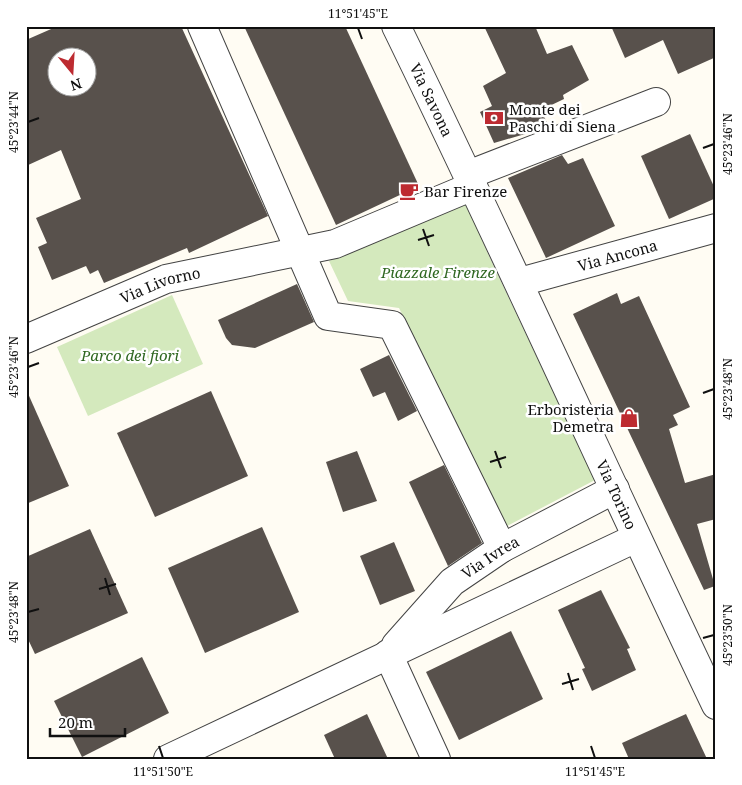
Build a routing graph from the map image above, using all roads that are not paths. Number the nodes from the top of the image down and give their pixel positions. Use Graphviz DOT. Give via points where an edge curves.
graph roads {
  1 [pos="202,26"];
  2 [pos="396,26"];
  3 [pos="656,102"];
  4 [pos="471,180"];
  5 [pos="716,228"];
  6 [pos="302,251"];
  7 [pos="520,282"];
  8 [pos="26,339"];
  9 [pos="615,488"];
  10 [pos="636,538"];
  11 [pos="502,548"];
  12 [pos="388,654"];
  13 [pos="716,705"];
  14 [pos="168,759"];
  15 [pos="436,759"];
  1 -- 6 [label="street"];
  2 -- 4 [label="street, Via Savona"];
  3 -- 4 [label="street"];
  4 -- 6 [label="street, Via Livorno" via="335,244"];
  4 -- 7 [label="street, Via Savona"];
  5 -- 7 [label="street, Via Ancona"];
  6 -- 8 [label="street, Via Livorno" via="166,280"];
  6 -- 11 [label="street" via="328,316 392,325"];
  7 -- 9 [label="street, Via Torino"];
  9 -- 10 [label="street, Via Torino"];
  9 -- 11 [label="street, Via Ivrea"];
  10 -- 12 [label="street, Via Ivrea"];
  10 -- 13 [label="street, Via Torino"];
  11 -- 12 [label="street, Via Ivrea" via="452,582"];
  12 -- 14 [label="street, Via Ivrea"];
  12 -- 15 [label="street"];
}
